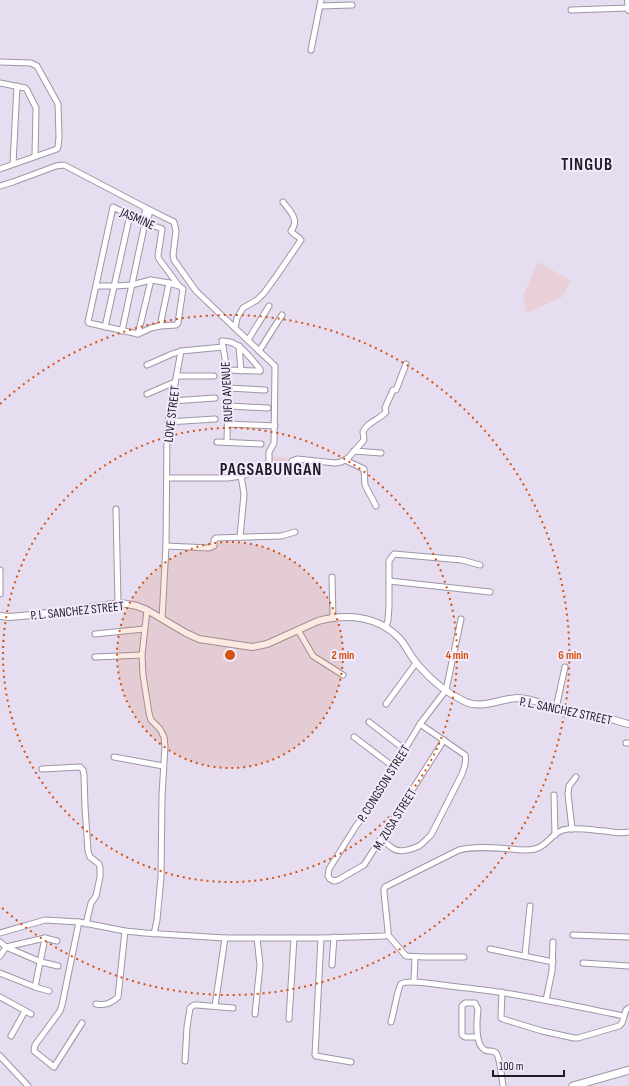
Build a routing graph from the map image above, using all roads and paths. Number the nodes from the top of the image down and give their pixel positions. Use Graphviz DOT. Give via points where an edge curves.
graph roads {
  1 [pos="321,0"];
  2 [pos="628,0"];
  3 [pos="352,5"];
  4 [pos="320,6"];
  5 [pos="629,9"];
  6 [pos="571,10"];
  7 [pos="311,50"];
  8 [pos="0,62"];
  9 [pos="0,83"];
  10 [pos="17,86"];
  11 [pos="35,156"];
  12 [pos="13,164"];
  13 [pos="0,169"];
  14 [pos="0,186"];
  15 [pos="283,202"];
  16 [pos="148,209"];
  17 [pos="130,215"];
  18 [pos="145,222"];
  19 [pos="151,280"];
  20 [pos="170,283"];
  21 [pos="131,285"];
  22 [pos="96,286"];
  23 [pos="114,286"];
  24 [pos="181,288"];
  25 [pos="269,306"];
  26 [pos="282,315"];
  27 [pos="160,326"];
  28 [pos="105,327"];
  29 [pos="235,328"];
  30 [pos="122,331"];
  31 [pos="138,334"];
  32 [pos="248,340"];
  33 [pos="223,344"];
  34 [pos="239,346"];
  35 [pos="181,351"];
  36 [pos="259,351"];
  37 [pos="406,364"];
  38 [pos="147,365"];
  39 [pos="227,370"];
  40 [pos="241,370"];
  41 [pos="214,376"];
  42 [pos="176,379"];
  43 [pos="228,388"];
  44 [pos="265,390"];
  45 [pos="147,394"];
  46 [pos="215,398"];
  47 [pos="172,401"];
  48 [pos="229,406"];
  49 [pos="268,408"];
  50 [pos="215,419"];
  51 [pos="168,422"];
  52 [pos="228,424"];
  53 [pos="275,426"];
  54 [pos="217,442"];
  55 [pos="227,442"];
  56 [pos="261,444"];
  57 [pos="354,451"];
  58 [pos="381,453"];
  59 [pos="345,460"];
  60 [pos="269,471"];
  61 [pos="241,476"];
  62 [pos="167,478"];
  63 [pos="376,506"];
  64 [pos="116,509"];
  65 [pos="295,532"];
  66 [pos="240,537"];
  67 [pos="166,546"];
  68 [pos="480,565"];
  69 [pos="0,570"];
  70 [pos="332,577"];
  71 [pos="389,581"];
  72 [pos="490,592"];
  73 [pos="0,594"];
  74 [pos="118,603"];
  75 [pos="146,610"];
  76 [pos="0,616"];
  77 [pos="333,617"];
  78 [pos="162,619"];
  79 [pos="461,619"];
  80 [pos="386,627"];
  81 [pos="144,630"];
  82 [pos="298,630"];
  83 [pos="95,634"];
  84 [pos="142,656"];
  85 [pos="95,657"];
  86 [pos="416,663"];
  87 [pos="565,667"];
  88 [pos="343,675"];
  89 [pos="446,690"];
  90 [pos="386,704"];
  91 [pos="556,708"];
  92 [pos="369,722"];
  93 [pos="420,724"];
  94 [pos="629,724"];
  95 [pos="354,737"];
  96 [pos="444,740"];
  97 [pos="404,749"];
  98 [pos="114,757"];
  99 [pos="163,766"];
  100 [pos="394,768"];
  101 [pos="42,769"];
  102 [pos="576,778"];
  103 [pos="554,795"];
  104 [pos="572,829"];
  105 [pos="629,832"];
  106 [pos="554,835"];
  107 [pos="382,839"];
  108 [pos="330,879"];
  109 [pos="530,906"];
  110 [pos="79,922"];
  111 [pos="86,924"];
  112 [pos="125,930"];
  113 [pos="0,933"];
  114 [pos="154,934"];
  115 [pos="388,935"];
  116 [pos="573,935"];
  117 [pos="629,937"];
  118 [pos="45,938"];
  119 [pos="225,938"];
  120 [pos="257,938"];
  121 [pos="294,938"];
  122 [pos="321,938"];
  123 [pos="334,938"];
  124 [pos="57,941"];
  125 [pos="0,942"];
  126 [pos="553,942"];
  127 [pos="6,948"];
  128 [pos="490,949"];
  129 [pos="0,956"];
  130 [pos="525,956"];
  131 [pos="416,957"];
  132 [pos="464,957"];
  133 [pos="41,962"];
  134 [pos="553,962"];
  135 [pos="583,963"];
  136 [pos="332,965"];
  137 [pos="58,966"];
  138 [pos="629,966"];
  139 [pos="0,973"];
  140 [pos="414,982"];
  141 [pos="35,987"];
  142 [pos="49,991"];
  143 [pos="502,992"];
  144 [pos="0,997"];
  145 [pos="546,1000"];
  146 [pos="96,1004"];
  147 [pos="215,1006"];
  148 [pos="233,1008"];
  149 [pos="629,1008"];
  150 [pos="25,1011"];
  151 [pos="31,1014"];
  152 [pos="255,1014"];
  153 [pos="624,1016"];
  154 [pos="289,1019"];
  155 [pos="391,1022"];
  156 [pos="82,1023"];
  157 [pos="11,1036"];
  158 [pos="477,1037"];
  159 [pos="0,1056"];
  160 [pos="185,1061"];
  161 [pos="351,1062"];
  162 [pos="629,1070"];
  163 [pos="28,1086"];
  164 [pos="503,1086"];
  165 [pos="573,1086"];
  1 -- 4 [label="street"];
  2 -- 5 [label="street"];
  3 -- 4 [label="street"];
  4 -- 7 [label="street"];
  5 -- 6 [label="street"];
  8 -- 11 [label="street" via="37,66 58,104 58,147"];
  9 -- 10 [label="street"];
  10 -- 11 [label="street" via="27,90 36,108"];
  10 -- 12 [label="street"];
  11 -- 12 [label="street"];
  12 -- 13 [label="street"];
  14 -- 16 [label="street" via="64,165"];
  15 -- 29 [label="street" via="296,223 291,231 301,240 258,300 242,308"];
  16 -- 18 [label="street" via="144,216"];
  16 -- 29 [label="street" via="174,222 174,260 196,291"];
  17 -- 18 [label="street, JASMINE"];
  17 -- 22 [label="street, JASMINE" via="113,207"];
  17 -- 23 [label="street"];
  18 -- 21 [label="street"];
  18 -- 24 [label="street, JASMINE" via="162,229 158,256"];
  19 -- 20 [label="street"];
  19 -- 21 [label="street"];
  19 -- 31 [label="street"];
  20 -- 24 [label="street"];
  20 -- 27 [label="street"];
  21 -- 23 [label="street"];
  21 -- 30 [label="street"];
  22 -- 23 [label="street"];
  22 -- 28 [label="street" via="88,322"];
  23 -- 28 [label="street"];
  24 -- 27 [label="street" via="178,323"];
  25 -- 32 [label="street"];
  26 -- 36 [label="street"];
  27 -- 31 [label="street"];
  28 -- 30 [label="street"];
  29 -- 32 [label="street"];
  30 -- 31 [label="street"];
  32 -- 36 [label="street"];
  33 -- 34 [label="street" via="232,342"];
  33 -- 35 [label="street"];
  33 -- 39 [label="street, RUFO AVENUE"];
  34 -- 40 [label="street"];
  34 -- 40 [label="street" via="260,369"];
  35 -- 38 [label="street"];
  35 -- 42 [label="street, LOVE STREET"];
  36 -- 53 [label="street" via="275,368"];
  37 -- 57 [label="street" via="396,390 393,390 385,408 386,412 368,425 363,432 364,440"];
  39 -- 40 [label="street"];
  39 -- 43 [label="street, RUFO AVENUE"];
  41 -- 42 [label="street"];
  42 -- 45 [label="street"];
  42 -- 47 [label="street, LOVE STREET"];
  43 -- 44 [label="street"];
  43 -- 48 [label="street, RUFO AVENUE"];
  46 -- 47 [label="street"];
  47 -- 51 [label="street, LOVE STREET"];
  48 -- 49 [label="street"];
  48 -- 52 [label="street, RUFO AVENUE"];
  50 -- 51 [label="street"];
  51 -- 62 [label="street, LOVE STREET"];
  52 -- 53 [label="street"];
  52 -- 55 [label="street, RUFO AVENUE"];
  53 -- 60 [label="street"];
  54 -- 55 [label="street"];
  55 -- 56 [label="street"];
  57 -- 58 [label="street"];
  57 -- 59 [label="street"];
  59 -- 60 [label="street" via="335,463 297,459 292,461 291,472"];
  59 -- 63 [label="street" via="364,469 366,485"];
  60 -- 61 [label="street"];
  61 -- 62 [label="street"];
  61 -- 66 [label="street" via="244,494"];
  62 -- 67 [label="street, LOVE STREET"];
  64 -- 74 [label="street"];
  65 -- 66 [label="street" via="281,536"];
  66 -- 67 [label="street" via="216,538 214,546 209,548"];
  67 -- 78 [label="street, LOVE STREET"];
  68 -- 71 [label="street" via="462,560 394,554 389,561"];
  69 -- 73 [label="street"];
  70 -- 77 [label="street"];
  71 -- 72 [label="street"];
  71 -- 80 [label="street"];
  74 -- 75 [label="street, P. L. SANCHEZ STREET"];
  74 -- 76 [label="street, P. L. SANCHEZ STREET"];
  75 -- 78 [label="street, P. L. SANCHEZ STREET"];
  75 -- 81 [label="street"];
  77 -- 80 [label="street, P. L. SANCHEZ STREET" via="366,619"];
  77 -- 82 [label="street, P. L. SANCHEZ STREET"];
  78 -- 82 [label="street, P. L. SANCHEZ STREET" via="198,639 245,647 267,644"];
  79 -- 89 [label="street"];
  80 -- 86 [label="street, P. L. SANCHEZ STREET" via="400,640"];
  81 -- 83 [label="street"];
  81 -- 84 [label="street"];
  82 -- 88 [label="street" via="314,657"];
  84 -- 85 [label="street"];
  84 -- 99 [label="street" via="149,713 151,720 164,737"];
  86 -- 89 [label="street, P. L. SANCHEZ STREET"];
  86 -- 90 [label="street"];
  87 -- 91 [label="street"];
  89 -- 91 [label="street, P. L. SANCHEZ STREET" via="463,701 476,705 520,698"];
  89 -- 93 [label="street, P. CONGSON STREET"];
  91 -- 94 [label="street, P. L. SANCHEZ STREET"];
  92 -- 97 [label="street"];
  93 -- 96 [label="street"];
  93 -- 97 [label="street, P. CONGSON STREET"];
  95 -- 100 [label="street"];
  96 -- 107 [label="street, M. ZUSA STREET"];
  96 -- 107 [label="street" via="465,755 466,764 431,835 418,846 400,850 395,850"];
  97 -- 100 [label="street, P. CONGSON STREET"];
  98 -- 99 [label="street"];
  99 -- 114 [label="street" via="161,876"];
  100 -- 108 [label="street, P. CONGSON STREET" via="329,869"];
  101 -- 111 [label="street" via="80,767 83,770 88,852 100,868 98,888"];
  102 -- 104 [label="street" via="569,786 568,794"];
  103 -- 106 [label="street"];
  104 -- 105 [label="street" via="623,834"];
  104 -- 106 [label="street"];
  106 -- 115 [label="street" via="536,849 459,850 385,887"];
  107 -- 108 [label="street, M. ZUSA STREET" via="364,865 338,880"];
  109 -- 130 [label="street"];
  110 -- 111 [label="street"];
  110 -- 113 [label="street" via="45,920"];
  110 -- 156 [label="street" via="60,1011 35,1045 34,1052 54,1067"];
  111 -- 112 [label="street"];
  112 -- 114 [label="street"];
  112 -- 146 [label="street" via="118,996 105,1005"];
  114 -- 119 [label="street"];
  115 -- 123 [label="street"];
  115 -- 131 [label="street" via="406,956"];
  116 -- 117 [label="street"];
  118 -- 124 [label="street"];
  118 -- 127 [label="street"];
  118 -- 133 [label="street"];
  119 -- 120 [label="street"];
  119 -- 147 [label="street"];
  120 -- 121 [label="street"];
  120 -- 152 [label="street" via="260,965"];
  121 -- 122 [label="street"];
  121 -- 154 [label="street"];
  122 -- 123 [label="street"];
  122 -- 161 [label="street" via="315,1055"];
  123 -- 136 [label="street"];
  125 -- 127 [label="street"];
  126 -- 134 [label="street"];
  127 -- 129 [label="street"];
  127 -- 133 [label="street"];
  128 -- 130 [label="street"];
  130 -- 134 [label="street"];
  131 -- 132 [label="street"];
  131 -- 140 [label="street"];
  133 -- 137 [label="street"];
  133 -- 141 [label="street"];
  134 -- 145 [label="street"];
  135 -- 138 [label="street"];
  139 -- 141 [label="street"];
  140 -- 143 [label="street"];
  140 -- 155 [label="street" via="403,983 398,988"];
  141 -- 142 [label="street"];
  143 -- 145 [label="street"];
  143 -- 153 [label="street" via="501,1018 574,1038 619,1026"];
  144 -- 150 [label="street"];
  145 -- 153 [label="street"];
  147 -- 148 [label="street"];
  147 -- 160 [label="street" via="194,1005 190,1008"];
  149 -- 153 [label="street"];
  150 -- 151 [label="street"];
  150 -- 157 [label="street"];
  158 -- 158 [label="street" via="477,1005 465,1003 462,1006 462,1034 465,1037"];
  158 -- 164 [label="street" via="482,1048 498,1054"];
  159 -- 163 [label="street"];
  162 -- 165 [label="main road"];
}
